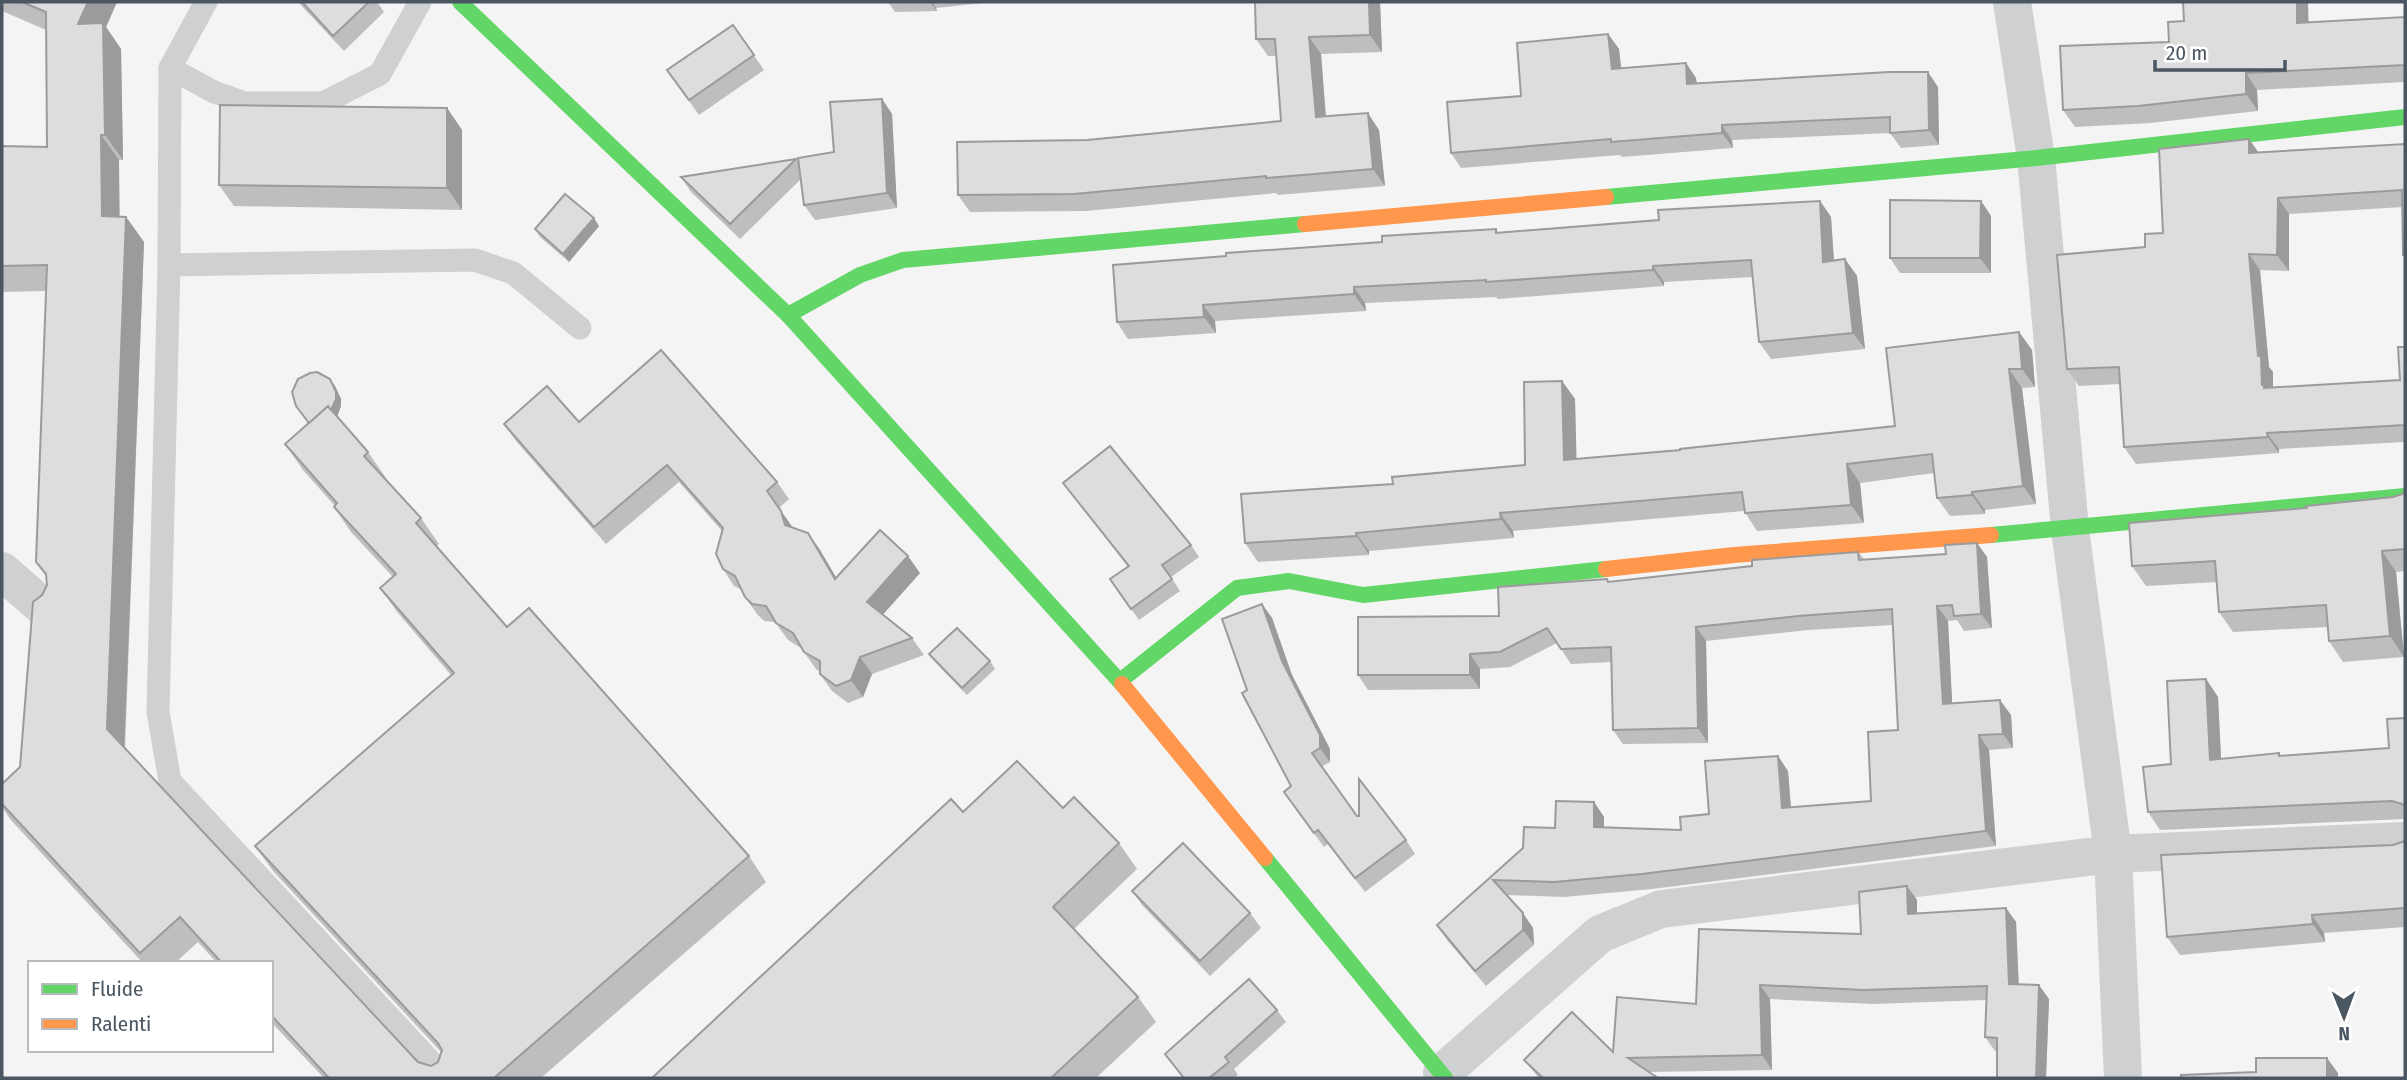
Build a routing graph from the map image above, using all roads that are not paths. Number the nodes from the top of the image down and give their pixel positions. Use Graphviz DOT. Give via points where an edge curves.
graph roads {
  1 [pos="206,2"];
  2 [pos="421,2"];
  3 [pos="460,2"];
  4 [pos="2012,2"];
  5 [pos="170,68"];
  6 [pos="2405,117"];
  7 [pos="2036,158"];
  8 [pos="169,265"];
  9 [pos="788,314"];
  10 [pos="580,328"];
  11 [pos="2405,496"];
  12 [pos="2070,529"];
  13 [pos="2,571"];
  14 [pos="43,607"];
  15 [pos="1120,681"];
  16 [pos="2405,841"];
  17 [pos="2113,854"];
  18 [pos="1443,1076"];
  19 [pos="446,1078"];
  20 [pos="2123,1078"];
  1 -- 5 [label="lane"];
  2 -- 5 [label="lane" via="380,74 323,103 245,103"];
  3 -- 9 [label="street"];
  4 -- 7 [label="street"];
  5 -- 8 [label="lane"];
  6 -- 7 [label="street"];
  7 -- 9 [label="street" via="902,260 860,275"];
  7 -- 12 [label="street"];
  8 -- 10 [label="lane" via="475,260 513,273"];
  8 -- 19 [label="lane" via="158,712 170,781"];
  9 -- 15 [label="street"];
  11 -- 12 [label="street"];
  12 -- 15 [label="street" via="1734,555 1363,595 1289,581 1237,588"];
  12 -- 17 [label="street"];
  13 -- 14 [label="street"];
  15 -- 18 [label="street"];
  16 -- 17 [label="street"];
  17 -- 18 [label="street" via="1661,909 1600,934"];
  17 -- 20 [label="street"];
}
